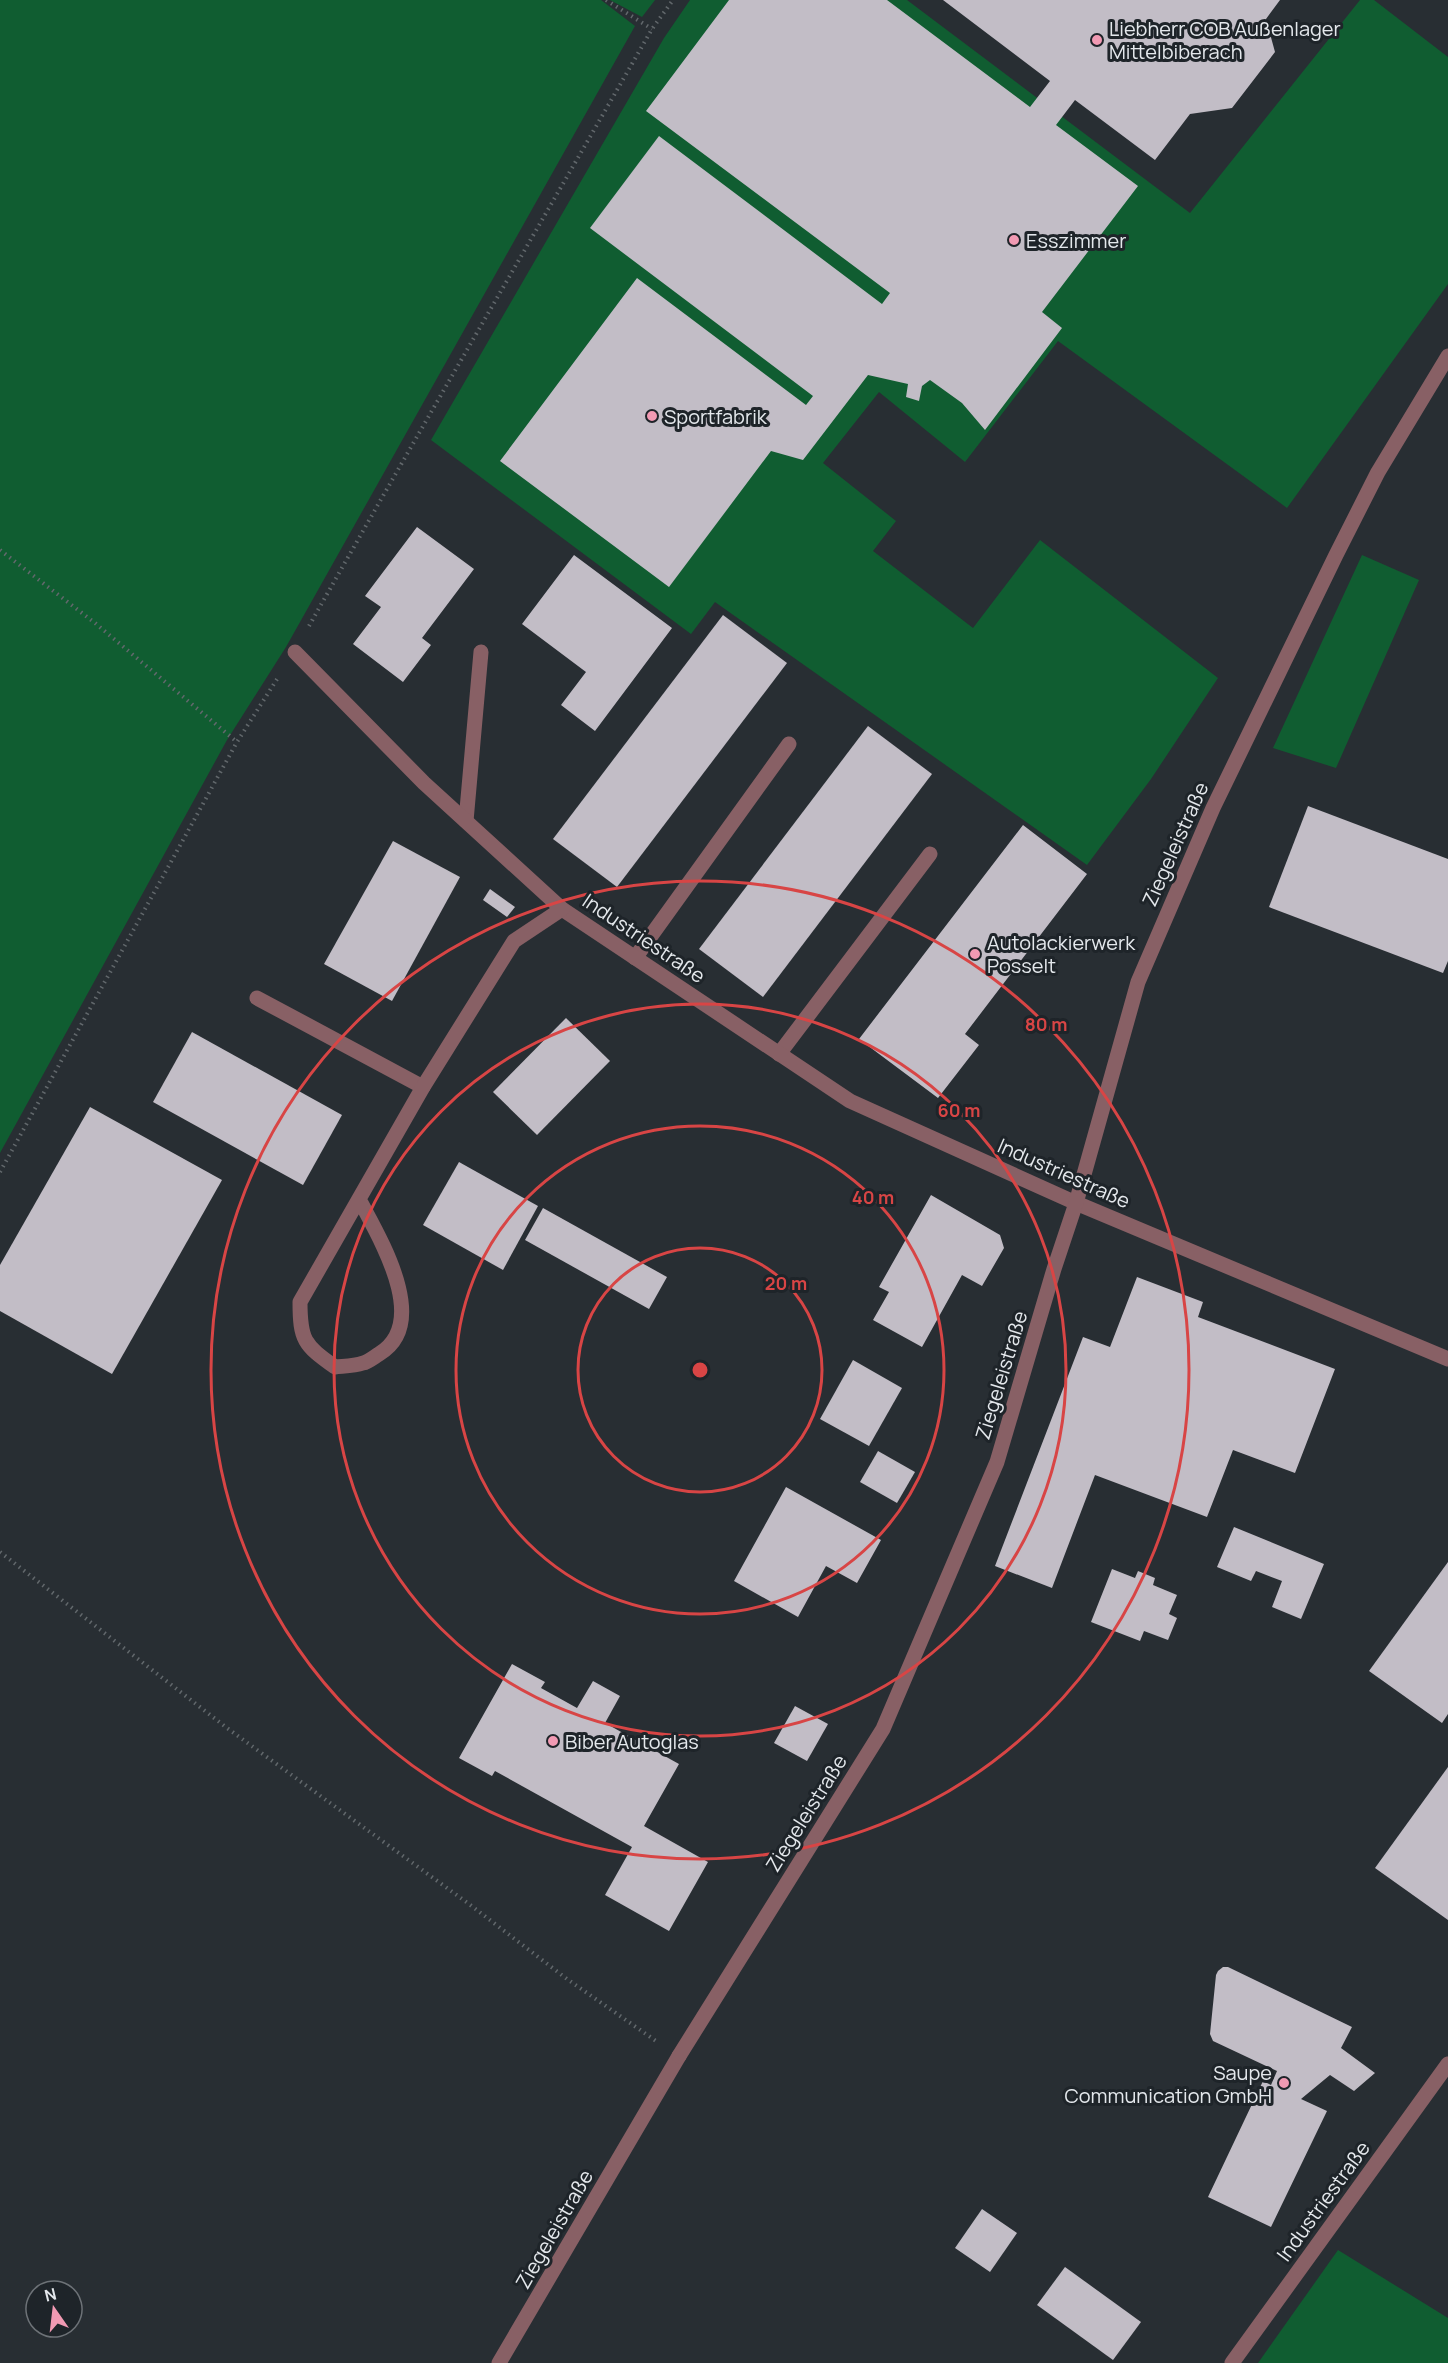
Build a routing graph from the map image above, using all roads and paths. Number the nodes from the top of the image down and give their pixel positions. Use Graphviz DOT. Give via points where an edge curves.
graph roads {
  1 [pos="606,0"];
  2 [pos="673,0"];
  3 [pos="652,29"];
  4 [pos="1448,356"];
  5 [pos="0,550"];
  6 [pos="295,652"];
  7 [pos="481,652"];
  8 [pos="237,742"];
  9 [pos="789,744"];
  10 [pos="466,821"];
  11 [pos="930,854"];
  12 [pos="562,909"];
  13 [pos="634,958"];
  14 [pos="257,998"];
  15 [pos="779,1054"];
  16 [pos="423,1088"];
  17 [pos="0,1173"];
  18 [pos="360,1201"];
  19 [pos="1076,1203"];
  20 [pos="1448,1359"];
  21 [pos="0,1552"];
  22 [pos="679,2056"];
  23 [pos="1448,2064"];
  24 [pos="499,2363"];
  25 [pos="1232,2363"];
  1 -- 3 [label="path"];
  2 -- 3 [label="path"];
  3 -- 6 [label="path"];
  4 -- 19 [label="street, Ziegeleistraße" via="1378,472 1213,808 1138,982"];
  5 -- 8 [label="path" via="95,623"];
  6 -- 8 [label="path"];
  6 -- 10 [label="street, Industriestraße"];
  7 -- 10 [label="street"];
  8 -- 17 [label="path"];
  9 -- 13 [label="street"];
  10 -- 12 [label="street, Industriestraße"];
  11 -- 15 [label="street"];
  12 -- 13 [label="street, Industriestraße"];
  12 -- 16 [label="street, Industriestraße" via="514,941"];
  13 -- 15 [label="street, Industriestraße"];
  14 -- 16 [label="street"];
  15 -- 19 [label="street, Industriestraße" via="850,1101"];
  16 -- 18 [label="street, Industriestraße"];
  18 -- 18 [label="street, Industriestraße" via="388,1254 402,1303 399,1331 387,1349 363,1363 335,1367 313,1352 300,1330 300,1302"];
  19 -- 20 [label="street, Industriestraße"];
  19 -- 22 [label="street, Ziegeleistraße" via="997,1462 883,1729"];
  21 -- 22 [label="path" via="227,1728 567,1979"];
  22 -- 24 [label="street, Ziegeleistraße"];
  23 -- 25 [label="street, Industriestraße"];
}
